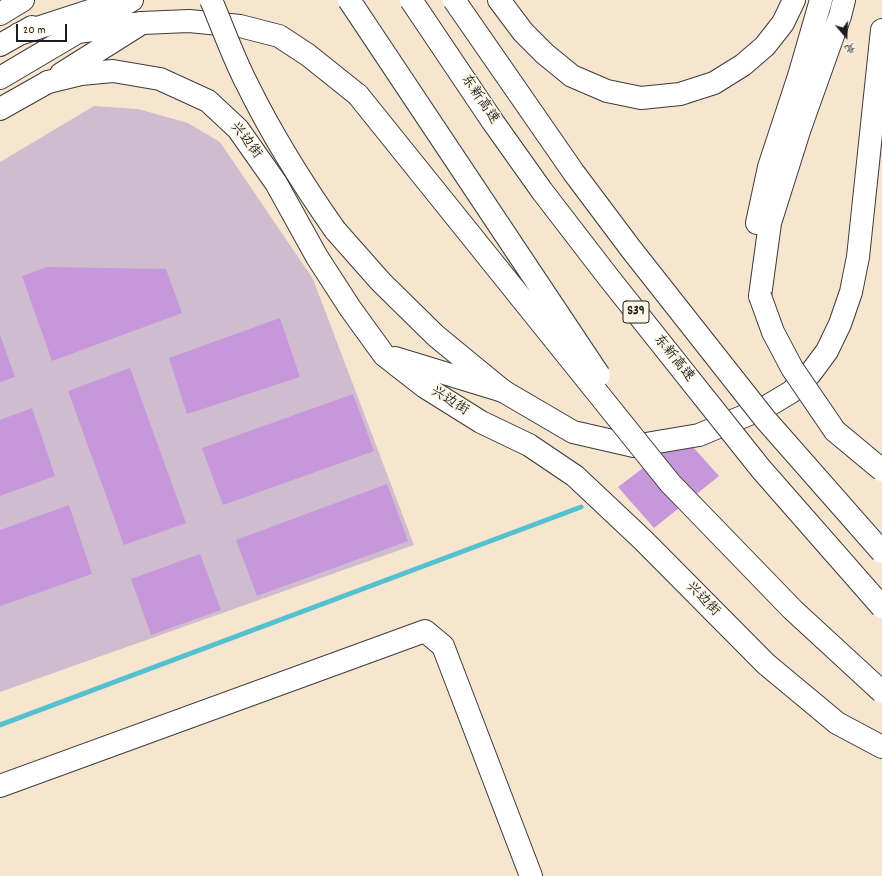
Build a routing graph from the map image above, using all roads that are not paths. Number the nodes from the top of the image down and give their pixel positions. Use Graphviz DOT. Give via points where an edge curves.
graph roads {
  1 [pos="24,0"];
  2 [pos="76,0"];
  3 [pos="125,0"];
  4 [pos="132,0"];
  5 [pos="211,0"];
  6 [pos="349,0"];
  7 [pos="412,0"];
  8 [pos="454,0"];
  9 [pos="499,0"];
  10 [pos="794,0"];
  11 [pos="821,0"];
  12 [pos="844,0"];
  13 [pos="0,14"];
  14 [pos="142,23"];
  15 [pos="882,30"];
  16 [pos="78,32"];
  17 [pos="19,34"];
  18 [pos="0,45"];
  19 [pos="0,78"];
  20 [pos="48,82"];
  21 [pos="0,109"];
  22 [pos="760,296"];
  23 [pos="384,355"];
  24 [pos="504,391"];
  25 [pos="882,470"];
  26 [pos="670,483"];
  27 [pos="882,552"];
  28 [pos="882,607"];
  29 [pos="882,692"];
  30 [pos="882,746"];
  31 [pos="0,786"];
  32 [pos="531,876"];
  1 -- 13 [label="main road"];
  2 -- 17 [label="main road"];
  3 -- 17 [label="main road"];
  4 -- 16 [label="main road"];
  5 -- 24 [label="main road, bridge" via="246,82 278,143 335,230 381,282 436,336"];
  6 -- 26 [label="main road, bridge"];
  7 -- 28 [label="main road, 东新高速 / S39, bridge" via="493,122 609,278 760,468"];
  8 -- 27 [label="main road, S39, bridge" via="574,173 631,249 765,419"];
  9 -- 10 [label="main road" via="523,32 572,76 607,91 640,98 680,94 714,83 743,65 765,46 783,23"];
  11 -- 22 [label="main road" via="769,167 757,223"];
  12 -- 22 [label="main road" via="770,223"];
  14 -- 16 [label="main road"];
  14 -- 20 [label="main road"];
  14 -- 26 [label="main road, bridge" via="189,21 240,26 279,36 308,55 358,95"];
  15 -- 24 [label="main road" via="858,256 851,292 827,351 810,374 790,392 766,407 699,435 634,446 573,432"];
  16 -- 19 [label="main road"];
  17 -- 18 [label="main road"];
  20 -- 21 [label="main road"];
  20 -- 23 [label="main road, 兴边街" via="113,70 160,79 208,101 238,128 276,184 317,257"];
  22 -- 25 [label="main road, bridge" via="773,332 792,368 835,431"];
  23 -- 24 [label="main road"];
  23 -- 30 [label="main road, 兴边街" via="425,387 481,422 529,444 575,476 766,664 837,723"];
  26 -- 29 [label="main road, bridge" via="793,610"];
  31 -- 32 [label="main road" via="425,631 443,646"];
}
